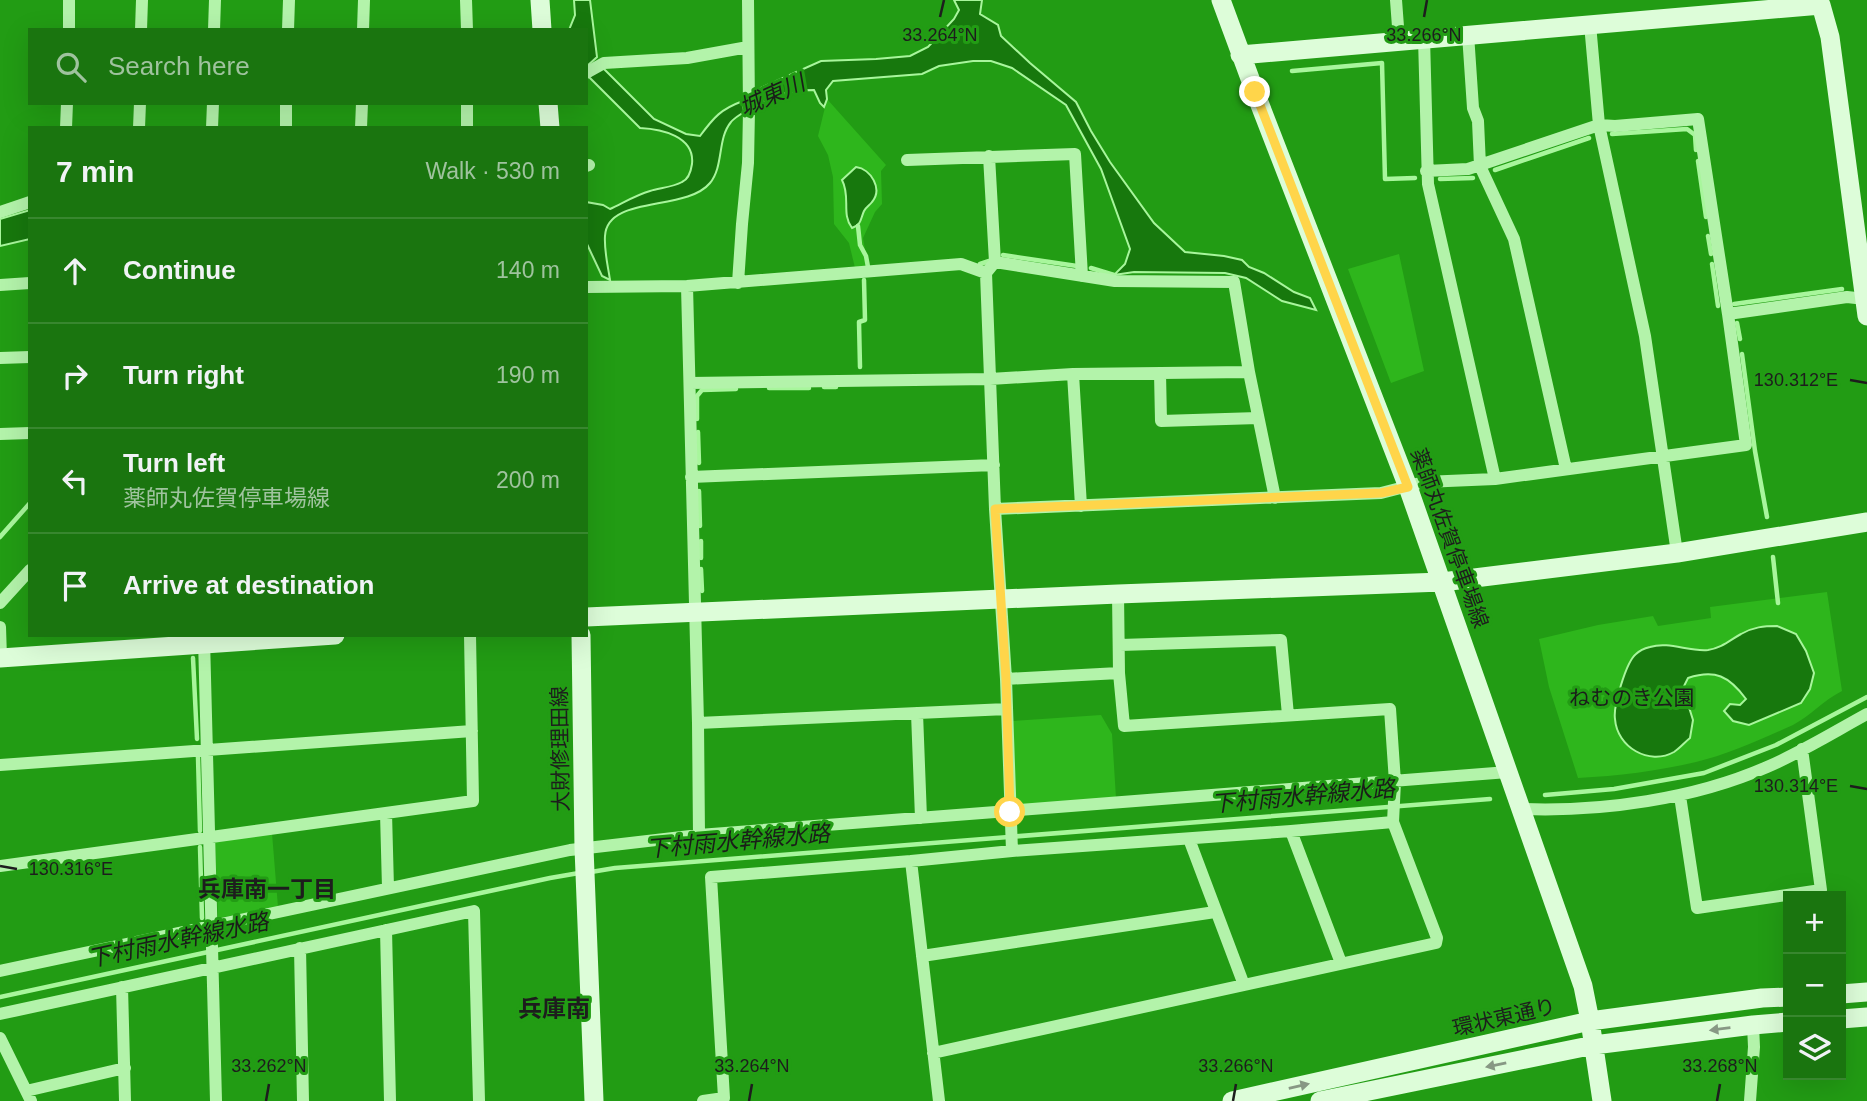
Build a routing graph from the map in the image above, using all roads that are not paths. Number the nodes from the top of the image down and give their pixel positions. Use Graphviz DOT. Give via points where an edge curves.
graph roads {
  1 [pos="69,0"];
  2 [pos="142,0"];
  3 [pos="215,0"];
  4 [pos="289,0"];
  5 [pos="364,0"];
  6 [pos="466,0"];
  7 [pos="540,0"];
  8 [pos="748,0"];
  9 [pos="1221,0"];
  10 [pos="1396,0"];
  11 [pos="1823,2"];
  12 [pos="1705,7"];
  13 [pos="1590,24"];
  14 [pos="69,28"];
  15 [pos="142,28"];
  16 [pos="214,28"];
  17 [pos="288,28"];
  18 [pos="363,28"];
  19 [pos="467,28"];
  20 [pos="542,28"];
  21 [pos="1468,34"];
  22 [pos="1424,38"];
  23 [pos="1399,40"];
  24 [pos="748,47"];
  25 [pos="1240,55"];
  26 [pos="588,72"];
  27 [pos="66,105"];
  28 [pos="140,105"];
  29 [pos="213,105"];
  30 [pos="286,105"];
  31 [pos="362,105"];
  32 [pos="467,105"];
  33 [pos="548,105"];
  34 [pos="1599,125"];
  35 [pos="66,126"];
  36 [pos="139,126"];
  37 [pos="212,126"];
  38 [pos="286,126"];
  39 [pos="361,126"];
  40 [pos="467,126"];
  41 [pos="550,126"];
  42 [pos="989,156"];
  43 [pos="907,160"];
  44 [pos="1480,166"];
  45 [pos="1426,171"];
  46 [pos="28,203"];
  47 [pos="0,212"];
  48 [pos="995,262"];
  49 [pos="986,273"];
  50 [pos="1082,276"];
  51 [pos="738,283"];
  52 [pos="28,284"];
  53 [pos="0,285"];
  54 [pos="588,286"];
  55 [pos="687,286"];
  56 [pos="1866,305"];
  57 [pos="1728,314"];
  58 [pos="28,357"];
  59 [pos="0,358"];
  60 [pos="1249,372"];
  61 [pos="1160,373"];
  62 [pos="1073,374"];
  63 [pos="990,379"];
  64 [pos="690,383"];
  65 [pos="1258,418"];
  66 [pos="28,433"];
  67 [pos="0,435"];
  68 [pos="1663,456"];
  69 [pos="994,465"];
  70 [pos="1566,469"];
  71 [pos="691,477"];
  72 [pos="1495,480"];
  73 [pos="1408,487"];
  74 [pos="1275,498"];
  75 [pos="1081,506"];
  76 [pos="995,509"];
  77 [pos="1867,522"];
  78 [pos="1677,553"];
  79 [pos="28,572"];
  80 [pos="1442,582"];
  81 [pos="1118,594"];
  82 [pos="1001,599"];
  83 [pos="0,603"];
  84 [pos="695,613"];
  85 [pos="588,617"];
  86 [pos="0,627"];
  87 [pos="283,637"];
  88 [pos="470,637"];
  89 [pos="581,637"];
  90 [pos="204,640"];
  91 [pos="1120,645"];
  92 [pos="1,658"];
  93 [pos="1119,673"];
  94 [pos="1006,679"];
  95 [pos="1007,709"];
  96 [pos="917,713"];
  97 [pos="1288,715"];
  98 [pos="1867,715"];
  99 [pos="698,723"];
  100 [pos="472,731"];
  101 [pos="207,749"];
  102 [pos="1802,749"];
  103 [pos="0,765"];
  104 [pos="1510,776"];
  105 [pos="1395,787"];
  106 [pos="1680,796"];
  107 [pos="1522,809"];
  108 [pos="386,813"];
  109 [pos="1010,817"];
  110 [pos="921,818"];
  111 [pos="1393,822"];
  112 [pos="1291,831"];
  113 [pos="699,835"];
  114 [pos="209,836"];
  115 [pos="1189,839"];
  116 [pos="1012,851"];
  117 [pos="584,855"];
  118 [pos="911,861"];
  119 [pos="0,866"];
  120 [pos="388,888"];
  121 [pos="1215,912"];
  122 [pos="386,930"];
  123 [pos="211,931"];
  124 [pos="300,948"];
  125 [pos="922,956"];
  126 [pos="212,964"];
  127 [pos="1341,964"];
  128 [pos="0,971"];
  129 [pos="1244,985"];
  130 [pos="122,987"];
  131 [pos="1867,992"];
  132 [pos="1846,994"];
  133 [pos="1783,997"];
  134 [pos="0,1014"];
  135 [pos="1867,1017"];
  136 [pos="1846,1018"];
  137 [pos="1590,1021"];
  138 [pos="1783,1022"];
  139 [pos="1753,1025"];
  140 [pos="0,1038"];
  141 [pos="1594,1045"];
  142 [pos="933,1053"];
  143 [pos="125,1068"];
  144 [pos="28,1096"];
  145 [pos="125,1101"];
  146 [pos="216,1101"];
  147 [pos="303,1101"];
  148 [pos="390,1101"];
  149 [pos="479,1101"];
  150 [pos="594,1101"];
  151 [pos="703,1101"];
  152 [pos="939,1101"];
  153 [pos="1232,1101"];
  154 [pos="1320,1101"];
  155 [pos="1602,1101"];
  156 [pos="1750,1101"];
  1 -- 14 [label="street"];
  2 -- 15 [label="street"];
  3 -- 16 [label="street"];
  4 -- 17 [label="street"];
  5 -- 18 [label="street"];
  6 -- 19 [label="street"];
  7 -- 20 [label="street"];
  8 -- 24 [label="street"];
  9 -- 25 [label="street, 薬師丸佐賀停車場線"];
  10 -- 23 [label="street"];
  11 -- 12 [label="street"];
  11 -- 56 [label="street"];
  12 -- 13 [label="street"];
  13 -- 21 [label="street"];
  13 -- 34 [label="street"];
  21 -- 22 [label="street"];
  21 -- 44 [label="street"];
  22 -- 23 [label="street"];
  22 -- 45 [label="street"];
  23 -- 25 [label="street"];
  24 -- 26 [label="street" via="687,58 604,63"];
  24 -- 51 [label="street" via="748,163"];
  25 -- 73 [label="street, 薬師丸佐賀停車場線"];
  27 -- 35 [label="street"];
  28 -- 36 [label="street"];
  29 -- 37 [label="street"];
  30 -- 38 [label="street"];
  31 -- 39 [label="street"];
  32 -- 40 [label="street"];
  33 -- 41 [label="street"];
  34 -- 44 [label="street"];
  34 -- 57 [label="street" via="1698,119"];
  34 -- 68 [label="street" via="1645,336"];
  42 -- 43 [label="street"];
  42 -- 48 [label="street"];
  42 -- 50 [label="street" via="1075,155"];
  44 -- 45 [label="street"];
  44 -- 70 [label="street" via="1514,239"];
  45 -- 72 [label="street"];
  46 -- 47 [label="street"];
  48 -- 49 [label="street"];
  48 -- 50 [label="street"];
  49 -- 51 [label="street" via="961,264"];
  49 -- 63 [label="street"];
  50 -- 60 [label="street" via="1115,281 1234,282"];
  51 -- 55 [label="street"];
  52 -- 53 [label="street"];
  54 -- 55 [label="street"];
  55 -- 64 [label="street"];
  56 -- 57 [label="street" via="1847,297"];
  57 -- 68 [label="street" via="1746,444"];
  58 -- 59 [label="street"];
  60 -- 61 [label="street"];
  60 -- 65 [label="street"];
  61 -- 62 [label="street"];
  61 -- 65 [label="street" via="1161,421"];
  62 -- 63 [label="street"];
  62 -- 75 [label="street"];
  63 -- 64 [label="street"];
  63 -- 69 [label="street"];
  64 -- 71 [label="street"];
  65 -- 74 [label="street"];
  66 -- 67 [label="street"];
  68 -- 70 [label="street"];
  68 -- 78 [label="street"];
  69 -- 71 [label="street"];
  69 -- 76 [label="street"];
  70 -- 72 [label="street"];
  71 -- 84 [label="street"];
  72 -- 73 [label="street" via="1424,482"];
  73 -- 74 [label="street" via="1381,493"];
  73 -- 80 [label="street, 薬師丸佐賀停車場線"];
  74 -- 75 [label="street"];
  75 -- 76 [label="street"];
  76 -- 82 [label="street"];
  77 -- 78 [label="street"];
  78 -- 80 [label="street"];
  79 -- 83 [label="street"];
  80 -- 81 [label="street"];
  80 -- 104 [label="street, 薬師丸佐賀停車場線"];
  81 -- 82 [label="street"];
  81 -- 91 [label="street"];
  82 -- 84 [label="street"];
  82 -- 94 [label="street"];
  84 -- 85 [label="street"];
  84 -- 99 [label="street"];
  86 -- 92 [label="street"];
  87 -- 90 [label="street"];
  88 -- 100 [label="street"];
  89 -- 117 [label="street, 大財修理田線"];
  90 -- 92 [label="street"];
  90 -- 101 [label="street"];
  91 -- 93 [label="street"];
  91 -- 97 [label="street" via="1281,640"];
  93 -- 94 [label="street"];
  93 -- 97 [label="street" via="1124,726"];
  94 -- 95 [label="street"];
  95 -- 96 [label="street"];
  95 -- 109 [label="street"];
  96 -- 99 [label="street"];
  96 -- 110 [label="street"];
  97 -- 105 [label="street" via="1390,709"];
  98 -- 102 [label="street"];
  99 -- 113 [label="street"];
  100 -- 101 [label="street"];
  100 -- 108 [label="street" via="473,801"];
  101 -- 103 [label="street"];
  101 -- 114 [label="street"];
  102 -- 106 [label="street" via="1767,767"];
  102 -- 106 [label="street" via="1821,890 1697,908"];
  104 -- 105 [label="street"];
  104 -- 107 [label="street, 薬師丸佐賀停車場線"];
  105 -- 109 [label="street"];
  105 -- 111 [label="street"];
  106 -- 107 [label="street"];
  107 -- 137 [label="street, 薬師丸佐賀停車場線" via="1583,986"];
  108 -- 114 [label="street"];
  108 -- 120 [label="street"];
  109 -- 110 [label="street"];
  109 -- 116 [label="street"];
  110 -- 113 [label="street"];
  111 -- 112 [label="street"];
  111 -- 127 [label="street" via="1436,943"];
  112 -- 115 [label="street"];
  112 -- 127 [label="street"];
  113 -- 117 [label="street"];
  114 -- 119 [label="street"];
  114 -- 123 [label="street"];
  115 -- 116 [label="street"];
  115 -- 121 [label="street"];
  116 -- 118 [label="street"];
  117 -- 120 [label="street"];
  117 -- 150 [label="street, 大財修理田線"];
  118 -- 125 [label="street"];
  118 -- 151 [label="street" via="711,877 724,1098"];
  120 -- 123 [label="street"];
  121 -- 125 [label="street"];
  121 -- 129 [label="street"];
  122 -- 124 [label="street"];
  122 -- 148 [label="street"];
  122 -- 149 [label="street" via="474,911"];
  123 -- 126 [label="street"];
  123 -- 128 [label="street"];
  124 -- 126 [label="street"];
  124 -- 147 [label="street"];
  125 -- 142 [label="street"];
  126 -- 130 [label="street"];
  126 -- 146 [label="street"];
  127 -- 129 [label="street"];
  129 -- 142 [label="street"];
  130 -- 134 [label="street"];
  130 -- 143 [label="street"];
  131 -- 132 [label="street"];
  133 -- 137 [label="street, 環状東通り"];
  135 -- 136 [label="street"];
  137 -- 141 [label="street, 薬師丸佐賀停車場線"];
  153 -- 137 [label="street, 環状東通り, one-way"];
  138 -- 139 [label="street"];
  139 -- 141 [label="street, one-way"];
  139 -- 156 [label="street"];
  140 -- 144 [label="street"];
  141 -- 154 [label="street, one-way"];
  141 -- 155 [label="street, 薬師丸佐賀停車場線"];
  142 -- 152 [label="street"];
  143 -- 144 [label="street"];
  143 -- 145 [label="street"];
}
